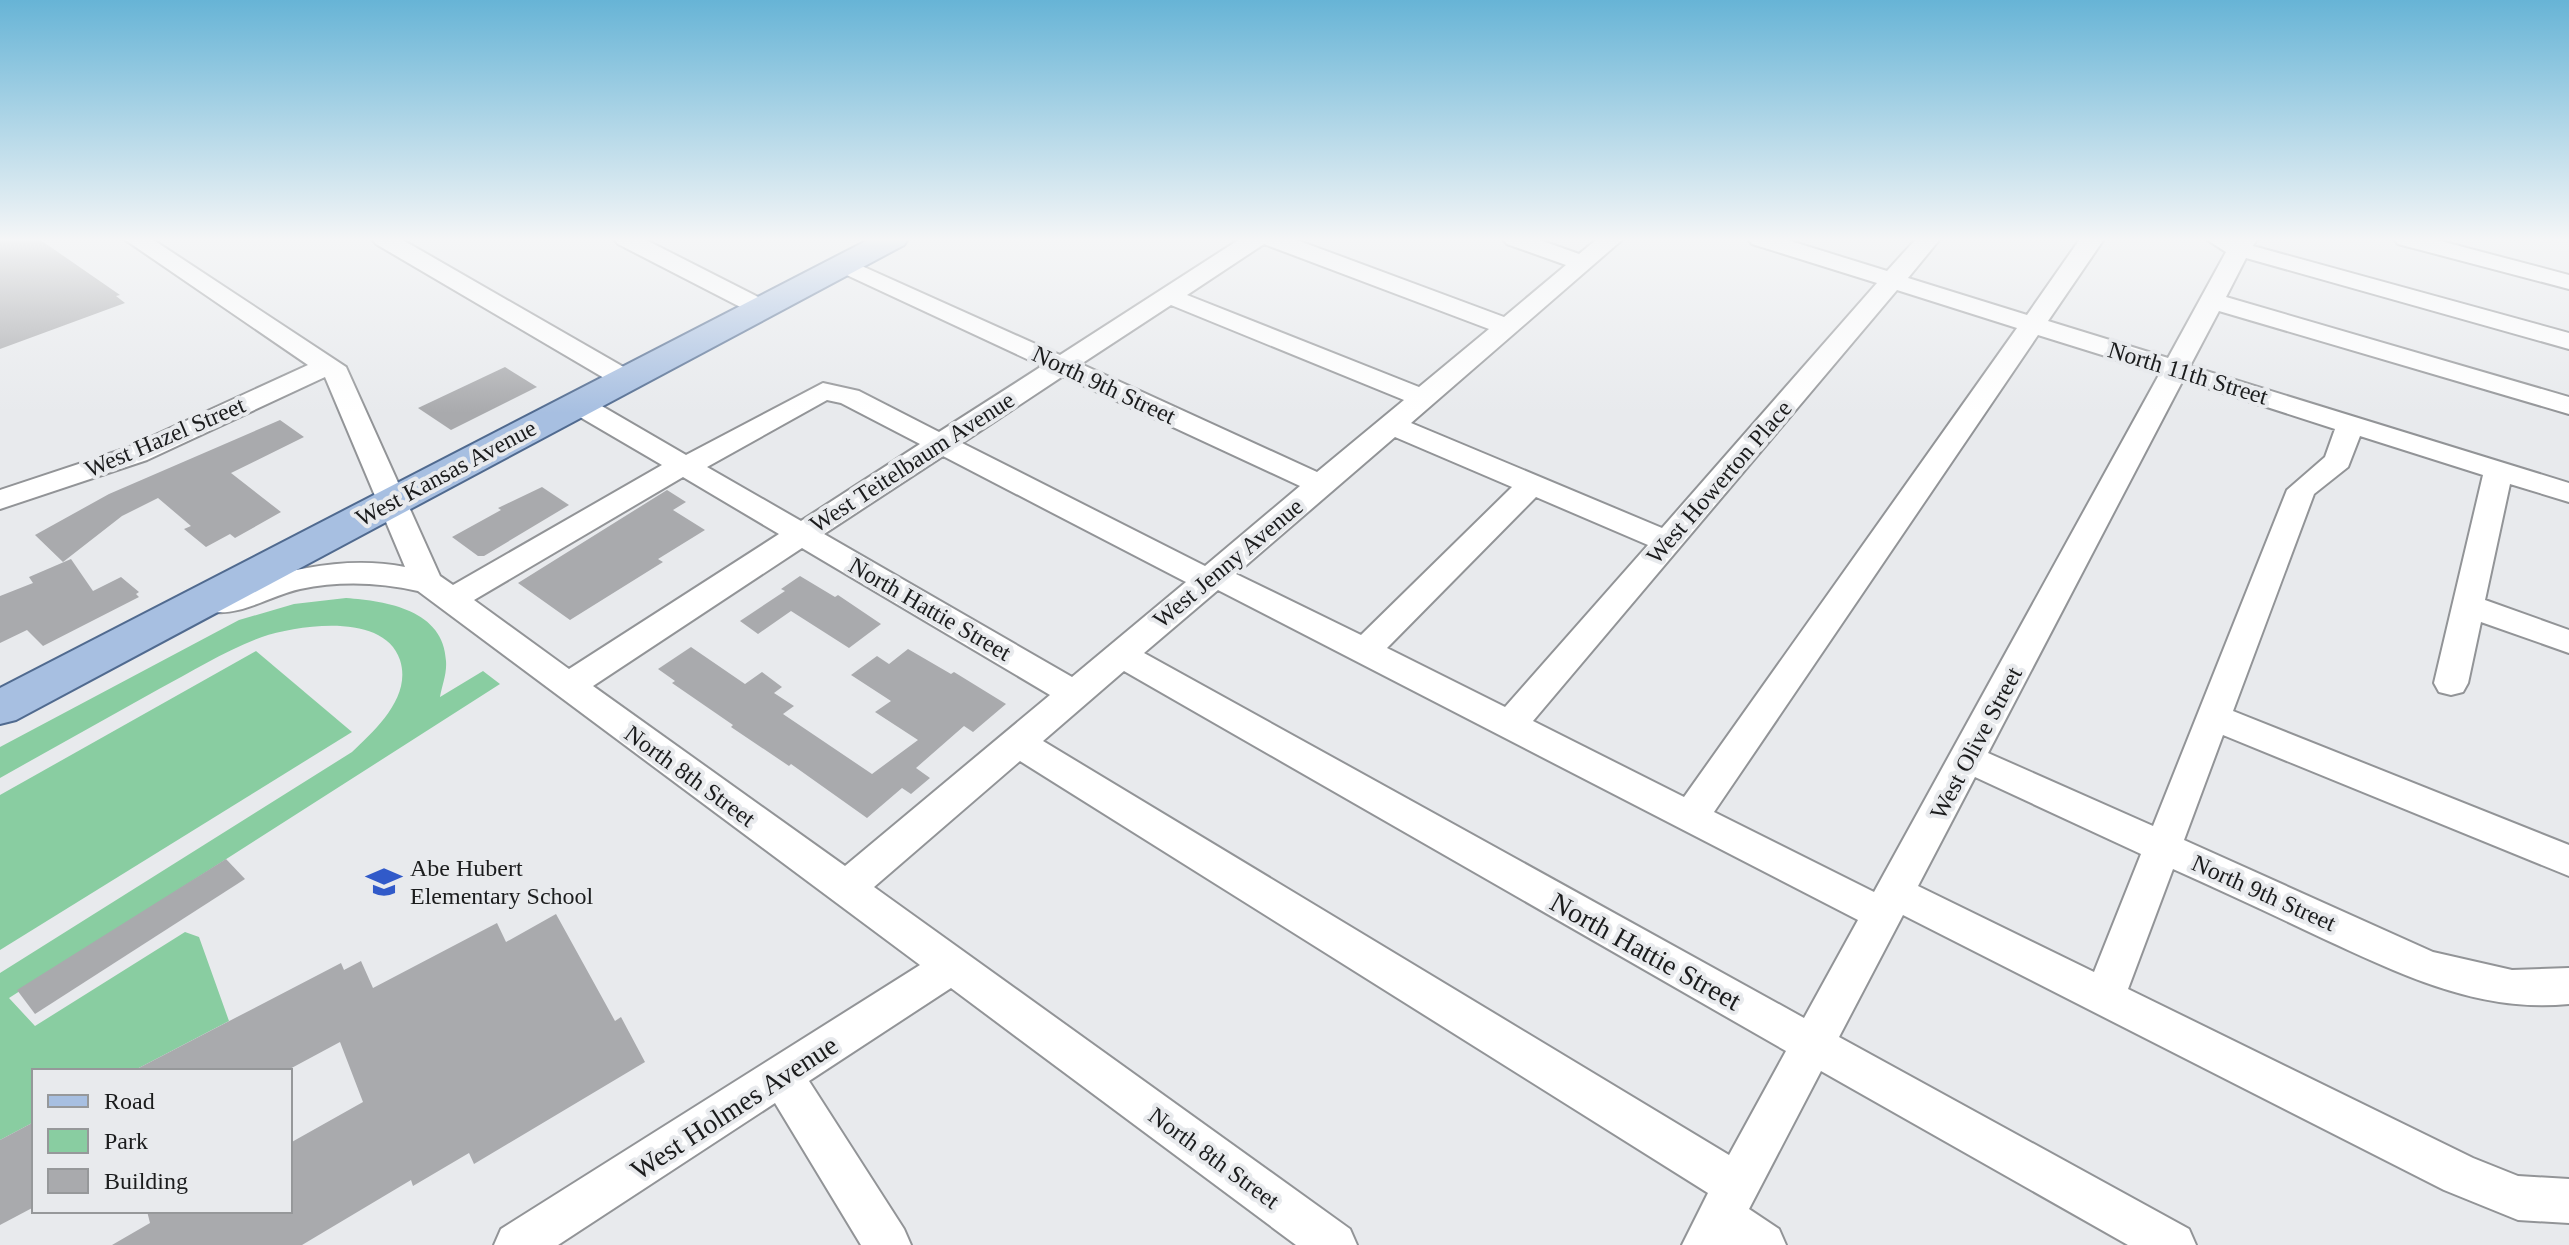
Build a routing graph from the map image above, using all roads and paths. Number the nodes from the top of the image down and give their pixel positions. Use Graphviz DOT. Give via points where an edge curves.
graph roads {
  1 [pos="223,297"];
  2 [pos="484,297"];
  3 [pos="740,297"];
  4 [pos="782,297"];
  5 [pos="914,297"];
  6 [pos="1167,297"];
  7 [pos="1172,297"];
  8 [pos="1428,297"];
  9 [pos="1543,297"];
  10 [pos="1877,297"];
  11 [pos="1943,297"];
  12 [pos="2052,297"];
  13 [pos="2213,297"];
  14 [pos="2420,297"];
  15 [pos="2212,301"];
  16 [pos="761,308"];
  17 [pos="2033,325"];
  18 [pos="1508,327"];
  19 [pos="2569,341"];
  20 [pos="1061,365"];
  21 [pos="327,366"];
  22 [pos="2174,369"];
  23 [pos="625,379"];
  24 [pos="1423,398"];
  25 [pos="578,404"];
  26 [pos="2569,406"];
  27 [pos="2350,424"];
  28 [pos="1391,425"];
  29 [pos="940,444"];
  30 [pos="685,466"];
  31 [pos="2498,471"];
  32 [pos="1532,484"];
  33 [pos="1321,485"];
  34 [pos="2569,493"];
  35 [pos="0,500"];
  36 [pos="391,503"];
  37 [pos="801,534"];
  38 [pos="1668,542"];
  39 [pos="1211,578"];
  40 [pos="439,591"];
  41 [pos="2469,606"];
  42 [pos="161,623"];
  43 [pos="2569,642"];
  44 [pos="1365,650"];
  45 [pos="1121,655"];
  46 [pos="2451,683"];
  47 [pos="568,686"];
  48 [pos="1075,694"];
  49 [pos="0,708"];
  50 [pos="2213,717"];
  51 [pos="1511,724"];
  52 [pos="1017,742"];
  53 [pos="1968,759"];
  54 [pos="1691,816"];
  55 [pos="2162,847"];
  56 [pos="2569,861"];
  57 [pos="846,888"];
  58 [pos="1888,903"];
  59 [pos="950,967"];
  60 [pos="2569,986"];
  61 [pos="2105,997"];
  62 [pos="1812,1043"];
  63 [pos="782,1077"];
  64 [pos="2569,1201"];
  65 [pos="1720,1216"];
  66 [pos="517,1245"];
  67 [pos="888,1245"];
  68 [pos="1334,1245"];
  69 [pos="1763,1245"];
  70 [pos="2173,1245"];
  1 -- 21 [label="street, North 8th Street"];
  2 -- 23 [label="street"];
  3 -- 16 [label="street"];
  4 -- 16 [label="main road, West Kansas Avenue"];
  5 -- 20 [label="street, North 9th Street"];
  6 -- 20 [label="street, West Teitelbaum Avenue"];
  7 -- 24 [label="street"];
  8 -- 18 [label="street"];
  9 -- 18 [label="street, West Jenny Avenue"];
  10 -- 38 [label="street, West Howerton Place"];
  11 -- 17 [label="street, North 11th Street"];
  12 -- 17 [label="street"];
  13 -- 15 [label="street, West Olive Street"];
  14 -- 19 [label="street"];
  15 -- 22 [label="street, West Olive Street"];
  15 -- 26 [label="street"];
  16 -- 23 [label="main road, West Kansas Avenue"];
  17 -- 22 [label="street, North 11th Street"];
  17 -- 54 [label="street"];
  18 -- 24 [label="street, West Jenny Avenue"];
  20 -- 29 [label="street, West Teitelbaum Avenue"];
  20 -- 33 [label="street, North 9th Street"];
  21 -- 35 [label="street, West Hazel Street" via="137,454"];
  21 -- 36 [label="street, North 8th Street" via="337,373"];
  22 -- 27 [label="street, North 11th Street"];
  22 -- 53 [label="street, West Olive Street"];
  23 -- 25 [label="main road, West Kansas Avenue"];
  24 -- 28 [label="street, West Jenny Avenue"];
  25 -- 30 [label="street, North Hattie Street"];
  25 -- 36 [label="main road, West Kansas Avenue"];
  27 -- 31 [label="street, North 11th Street"];
  27 -- 50 [label="street" via="2338,461 2301,490"];
  28 -- 32 [label="street"];
  28 -- 33 [label="street, West Jenny Avenue"];
  29 -- 30 [label="street" via="850,397 823,391"];
  29 -- 37 [label="street, West Teitelbaum Avenue"];
  29 -- 39 [label="street"];
  30 -- 37 [label="street, North Hattie Street"];
  30 -- 40 [label="street"];
  31 -- 34 [label="street, North 11th Street"];
  31 -- 41 [label="street"];
  32 -- 38 [label="street"];
  32 -- 44 [label="street"];
  33 -- 39 [label="street, West Jenny Avenue"];
  36 -- 40 [label="street, North 8th Street"];
  36 -- 42 [label="main road, West Kansas Avenue"];
  37 -- 47 [label="street, West Teitelbaum Avenue"];
  37 -- 48 [label="street, North Hattie Street"];
  38 -- 51 [label="street, West Howerton Place"];
  39 -- 44 [label="street"];
  39 -- 45 [label="street, West Jenny Avenue"];
  40 -- 42 [label="street" via="386,572 340,571 273,585"];
  40 -- 47 [label="street, North 8th Street"];
  41 -- 43 [label="street"];
  41 -- 46 [label="street"];
  42 -- 49 [label="main road, West Kansas Avenue"];
  44 -- 51 [label="street"];
  45 -- 48 [label="street, West Jenny Avenue"];
  45 -- 62 [label="street, North Hattie Street"];
  47 -- 57 [label="street, North 8th Street"];
  48 -- 52 [label="street, West Jenny Avenue"];
  50 -- 55 [label="street"];
  50 -- 56 [label="street"];
  51 -- 54 [label="street"];
  52 -- 57 [label="street, West Jenny Avenue"];
  52 -- 65 [label="street"];
  53 -- 55 [label="street, North 9th Street"];
  53 -- 58 [label="street, West Olive Street"];
  54 -- 58 [label="street"];
  55 -- 60 [label="street, North 9th Street" via="2424,966 2487,987 2531,991"];
  55 -- 61 [label="street"];
  57 -- 59 [label="street, North 8th Street"];
  58 -- 61 [label="street"];
  58 -- 62 [label="street, West Olive Street"];
  59 -- 63 [label="street, West Holmes Avenue"];
  59 -- 68 [label="street, North 8th Street"];
  61 -- 64 [label="street" via="2460,1175 2518,1198"];
  62 -- 65 [label="street, West Olive Street"];
  62 -- 70 [label="street, North Hattie Street"];
  63 -- 66 [label="street, West Holmes Avenue"];
  63 -- 67 [label="street"];
  65 -- 69 [label="street"];
}
